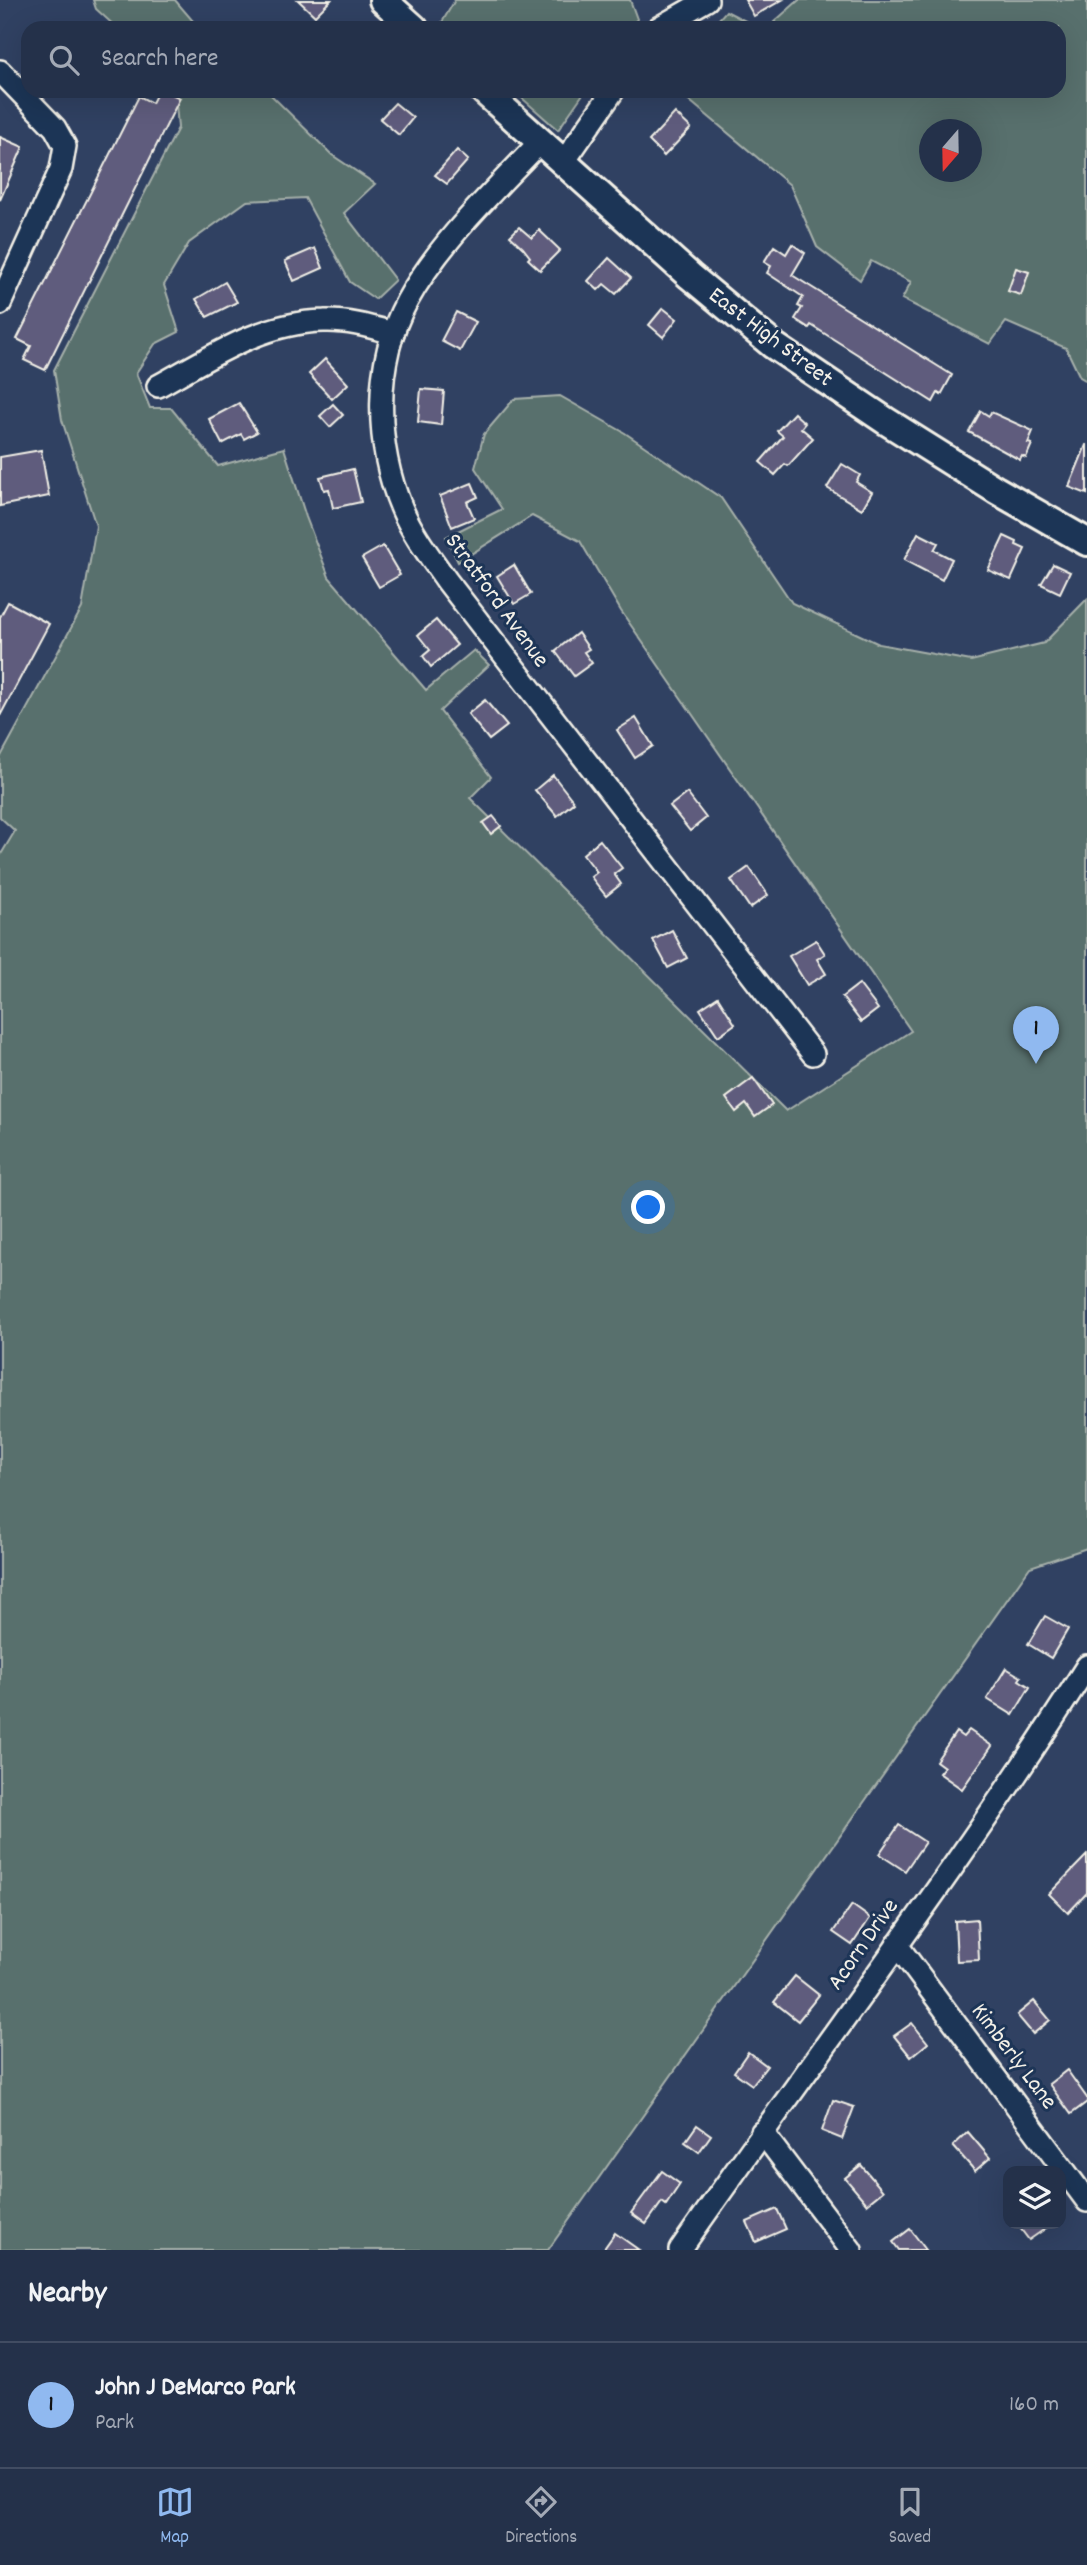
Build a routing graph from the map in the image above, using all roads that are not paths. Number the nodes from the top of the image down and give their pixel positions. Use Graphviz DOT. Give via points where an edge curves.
graph roads {
  1 [pos="383,0"];
  2 [pos="707,0"];
  3 [pos="666,15"];
  4 [pos="406,21"];
  5 [pos="0,71"];
  6 [pos="21,93"];
  7 [pos="26,98"];
  8 [pos="492,98"];
  9 [pos="608,98"];
  10 [pos="540,142"];
  11 [pos="564,163"];
  12 [pos="0,304"];
  13 [pos="393,333"];
  14 [pos="159,386"];
  15 [pos="1087,542"];
  16 [pos="813,1054"];
  17 [pos="1087,1666"];
  18 [pos="897,1945"];
  19 [pos="762,2132"];
  20 [pos="1087,2201"];
  21 [pos="680,2250"];
  22 [pos="851,2250"];
  1 -- 4 [label="main road"];
  2 -- 3 [label="street"];
  5 -- 6 [label="street"];
  7 -- 12 [label="street" via="55,128 65,146 61,169"];
  8 -- 10 [label="main road, East High Street"];
  9 -- 11 [label="street"];
  10 -- 11 [label="main road, East High Street"];
  10 -- 13 [label="street, Stratford Avenue" via="436,258"];
  11 -- 15 [label="main road, East High Street" via="774,345 906,434"];
  13 -- 14 [label="street" via="325,321 279,326"];
  13 -- 16 [label="street, Stratford Avenue" via="383,380 383,428 394,484 414,532 529,690"];
  17 -- 18 [label="street, Acorn Drive"];
  18 -- 19 [label="street, Acorn Drive"];
  18 -- 20 [label="street, Kimberly Lane"];
  19 -- 21 [label="street, Acorn Drive"];
  19 -- 22 [label="street"];
}
